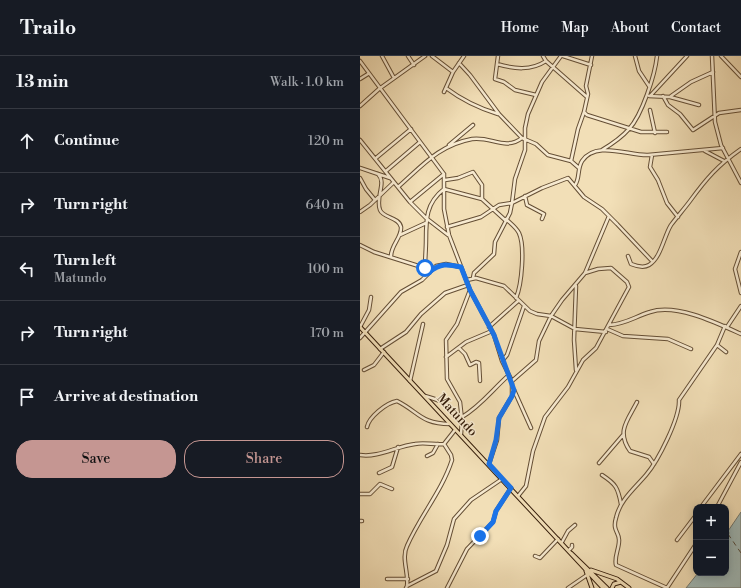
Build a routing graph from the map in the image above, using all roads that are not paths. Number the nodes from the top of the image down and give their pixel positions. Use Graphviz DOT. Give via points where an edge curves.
graph roads {
  1 [pos="382,56"];
  2 [pos="408,56"];
  3 [pos="425,56"];
  4 [pos="432,56"];
  5 [pos="464,56"];
  6 [pos="498,56"];
  7 [pos="543,56"];
  8 [pos="562,56"];
  9 [pos="592,56"];
  10 [pos="635,56"];
  11 [pos="658,56"];
  12 [pos="687,56"];
  13 [pos="712,56"];
  14 [pos="721,56"];
  15 [pos="360,61"];
  16 [pos="546,61"];
  17 [pos="459,63"];
  18 [pos="497,64"];
  19 [pos="414,65"];
  20 [pos="591,65"];
  21 [pos="553,66"];
  22 [pos="452,72"];
  23 [pos="713,72"];
  24 [pos="368,74"];
  25 [pos="741,77"];
  26 [pos="394,78"];
  27 [pos="360,79"];
  28 [pos="649,86"];
  29 [pos="446,88"];
  30 [pos="379,89"];
  31 [pos="444,92"];
  32 [pos="536,95"];
  33 [pos="648,96"];
  34 [pos="663,96"];
  35 [pos="587,97"];
  36 [pos="670,97"];
  37 [pos="699,105"];
  38 [pos="360,106"];
  39 [pos="650,110"];
  40 [pos="741,110"];
  41 [pos="584,112"];
  42 [pos="498,114"];
  43 [pos="715,116"];
  44 [pos="473,125"];
  45 [pos="630,129"];
  46 [pos="410,130"];
  47 [pos="667,132"];
  48 [pos="655,133"];
  49 [pos="524,139"];
  50 [pos="360,140"];
  51 [pos="420,142"];
  52 [pos="448,146"];
  53 [pos="723,148"];
  54 [pos="741,149"];
  55 [pos="602,151"];
  56 [pos="704,151"];
  57 [pos="652,155"];
  58 [pos="433,157"];
  59 [pos="376,158"];
  60 [pos="728,158"];
  61 [pos="571,161"];
  62 [pos="724,161"];
  63 [pos="360,168"];
  64 [pos="579,168"];
  65 [pos="386,171"];
  66 [pos="378,174"];
  67 [pos="444,174"];
  68 [pos="360,178"];
  69 [pos="390,178"];
  70 [pos="445,180"];
  71 [pos="394,182"];
  72 [pos="741,183"];
  73 [pos="575,185"];
  74 [pos="398,187"];
  75 [pos="444,190"];
  76 [pos="378,196"];
  77 [pos="525,196"];
  78 [pos="482,199"];
  79 [pos="375,200"];
  80 [pos="410,202"];
  81 [pos="512,202"];
  82 [pos="493,210"];
  83 [pos="360,212"];
  84 [pos="609,216"];
  85 [pos="678,216"];
  86 [pos="426,218"];
  87 [pos="542,219"];
  88 [pos="505,220"];
  89 [pos="426,223"];
  90 [pos="447,227"];
  91 [pos="399,235"];
  92 [pos="449,236"];
  93 [pos="360,244"];
  94 [pos="741,252"];
  95 [pos="391,256"];
  96 [pos="628,256"];
  97 [pos="740,258"];
  98 [pos="652,261"];
  99 [pos="461,267"];
  100 [pos="425,268"];
  101 [pos="429,272"];
  102 [pos="585,273"];
  103 [pos="473,278"];
  104 [pos="466,280"];
  105 [pos="468,285"];
  106 [pos="576,286"];
  107 [pos="470,290"];
  108 [pos="741,293"];
  109 [pos="371,297"];
  110 [pos="516,298"];
  111 [pos="518,301"];
  112 [pos="524,306"];
  113 [pos="741,306"];
  114 [pos="551,316"];
  115 [pos="422,324"];
  116 [pos="609,326"];
  117 [pos="360,327"];
  118 [pos="489,327"];
  119 [pos="726,327"];
  120 [pos="575,329"];
  121 [pos="607,330"];
  122 [pos="492,331"];
  123 [pos="364,332"];
  124 [pos="741,334"];
  125 [pos="360,338"];
  126 [pos="717,345"];
  127 [pos="459,348"];
  128 [pos="380,349"];
  129 [pos="691,349"];
  130 [pos="384,352"];
  131 [pos="726,352"];
  132 [pos="446,357"];
  133 [pos="502,361"];
  134 [pos="364,370"];
  135 [pos="576,371"];
  136 [pos="509,375"];
  137 [pos="410,381"];
  138 [pos="480,381"];
  139 [pos="512,381"];
  140 [pos="514,390"];
  141 [pos="425,396"];
  142 [pos="637,402"];
  143 [pos="462,418"];
  144 [pos="450,424"];
  145 [pos="367,427"];
  146 [pos="530,428"];
  147 [pos="456,429"];
  148 [pos="461,434"];
  149 [pos="623,434"];
  150 [pos="438,444"];
  151 [pos="444,444"];
  152 [pos="398,447"];
  153 [pos="741,454"];
  154 [pos="360,455"];
  155 [pos="428,456"];
  156 [pos="741,462"];
  157 [pos="599,463"];
  158 [pos="489,464"];
  159 [pos="654,464"];
  160 [pos="379,474"];
  161 [pos="602,475"];
  162 [pos="502,479"];
  163 [pos="511,488"];
  164 [pos="392,489"];
  165 [pos="360,494"];
  166 [pos="518,496"];
  167 [pos="621,504"];
  168 [pos="704,504"];
  169 [pos="719,504"];
  170 [pos="693,519"];
  171 [pos="575,525"];
  172 [pos="558,538"];
  173 [pos="677,540"];
  174 [pos="562,542"];
  175 [pos="572,545"];
  176 [pos="693,549"];
  177 [pos="570,551"];
  178 [pos="535,556"];
  179 [pos="586,569"];
  180 [pos="590,570"];
  181 [pos="587,575"];
  182 [pos="387,579"];
  183 [pos="408,579"];
  184 [pos="621,582"];
  185 [pos="406,587"];
  186 [pos="447,588"];
  187 [pos="568,588"];
  188 [pos="592,588"];
  189 [pos="603,588"];
  190 [pos="608,588"];
  191 [pos="612,588"];
  192 [pos="629,588"];
  193 [pos="667,588"];
  1 -- 26 [label="street"];
  2 -- 19 [label="street"];
  3 -- 19 [label="street"];
  4 -- 22 [label="street"];
  5 -- 17 [label="street"];
  6 -- 18 [label="street"];
  7 -- 16 [label="street"];
  8 -- 20 [label="street"];
  8 -- 21 [label="street"];
  9 -- 20 [label="street"];
  10 -- 28 [label="street" via="640,73"];
  11 -- 28 [label="street"];
  12 -- 33 [label="street"];
  13 -- 23 [label="street"];
  14 -- 25 [label="street"];
  15 -- 24 [label="street"];
  16 -- 18 [label="street" via="522,69"];
  16 -- 21 [label="street"];
  17 -- 22 [label="street"];
  17 -- 42 [label="street"];
  18 -- 32 [label="street" via="496,80 515,90"];
  19 -- 26 [label="street"];
  20 -- 35 [label="street" via="586,86"];
  21 -- 32 [label="street"];
  21 -- 35 [label="street"];
  22 -- 29 [label="street"];
  23 -- 36 [label="street" via="691,82"];
  23 -- 43 [label="street"];
  24 -- 27 [label="street"];
  24 -- 30 [label="street"];
  26 -- 30 [label="street"];
  28 -- 33 [label="street"];
  29 -- 31 [label="street"];
  29 -- 42 [label="street" via="471,105"];
  30 -- 38 [label="street"];
  30 -- 46 [label="street"];
  32 -- 49 [label="street" via="526,121"];
  33 -- 34 [label="street"];
  33 -- 45 [label="street"];
  34 -- 36 [label="street"];
  34 -- 43 [label="street" via="668,105 680,114 693,130"];
  35 -- 41 [label="street"];
  36 -- 37 [label="street"];
  39 -- 48 [label="street"];
  40 -- 43 [label="street" via="725,111"];
  41 -- 45 [label="street"];
  41 -- 61 [label="street"];
  42 -- 49 [label="street"];
  43 -- 53 [label="street"];
  44 -- 52 [label="street"];
  45 -- 48 [label="street"];
  45 -- 55 [label="street"];
  46 -- 51 [label="street"];
  46 -- 59 [label="street"];
  47 -- 48 [label="street"];
  49 -- 52 [label="street" via="507,145 477,139"];
  49 -- 61 [label="street" via="536,144 548,154"];
  49 -- 81 [label="street" via="524,153 515,179"];
  50 -- 59 [label="street"];
  51 -- 58 [label="street"];
  51 -- 65 [label="street"];
  52 -- 58 [label="street"];
  53 -- 56 [label="street"];
  53 -- 60 [label="street"];
  54 -- 60 [label="street"];
  55 -- 57 [label="street" via="615,150"];
  55 -- 64 [label="street" via="585,158"];
  56 -- 57 [label="street"];
  56 -- 62 [label="street"];
  57 -- 85 [label="street" via="651,168 667,203"];
  58 -- 67 [label="street"];
  58 -- 74 [label="street"];
  59 -- 65 [label="street"];
  60 -- 62 [label="street"];
  60 -- 72 [label="street"];
  61 -- 64 [label="street"];
  62 -- 85 [label="street" via="700,186"];
  63 -- 66 [label="street"];
  64 -- 73 [label="street" via="578,182"];
  65 -- 69 [label="street"];
  66 -- 69 [label="street"];
  66 -- 76 [label="street" via="382,182"];
  67 -- 70 [label="street"];
  67 -- 80 [label="street"];
  68 -- 79 [label="street"];
  69 -- 71 [label="street"];
  70 -- 75 [label="street"];
  70 -- 78 [label="street" via="473,172 482,185"];
  71 -- 74 [label="street"];
  71 -- 76 [label="street"];
  73 -- 77 [label="street" via="570,179 564,178"];
  73 -- 84 [label="street" via="584,197"];
  74 -- 80 [label="street"];
  75 -- 78 [label="street"];
  75 -- 86 [label="street" via="430,205"];
  75 -- 90 [label="street"];
  76 -- 79 [label="street"];
  76 -- 91 [label="street" via="382,213 400,224"];
  77 -- 81 [label="street"];
  77 -- 87 [label="street" via="528,205 544,214"];
  78 -- 82 [label="street"];
  79 -- 83 [label="street"];
  80 -- 86 [label="street"];
  81 -- 82 [label="street" via="498,205"];
  81 -- 88 [label="street"];
  82 -- 88 [label="street"];
  82 -- 90 [label="street"];
  84 -- 98 [label="street"];
  84 -- 102 [label="street"];
  85 -- 98 [label="street" via="668,229 662,248"];
  86 -- 89 [label="street"];
  86 -- 92 [label="street"];
  88 -- 103 [label="street" via="495,242 493,256 474,273"];
  88 -- 110 [label="street" via="516,230 520,238 521,271"];
  89 -- 91 [label="street"];
  89 -- 100 [label="street"];
  90 -- 92 [label="street"];
  91 -- 95 [label="street" via="392,247"];
  92 -- 99 [label="street"];
  93 -- 95 [label="street" via="374,252"];
  94 -- 97 [label="street"];
  95 -- 100 [label="street"];
  96 -- 98 [label="street" via="631,264 636,266 647,266"];
  97 -- 108 [label="street" via="735,269"];
  99 -- 101 [label="street" via="441,264"];
  99 -- 104 [label="street"];
  100 -- 101 [label="street"];
  101 -- 123 [label="street" via="422,280 401,292"];
  102 -- 106 [label="street"];
  102 -- 116 [label="street" via="611,268 629,285"];
  103 -- 104 [label="street"];
  103 -- 110 [label="street" via="504,286"];
  104 -- 105 [label="street"];
  105 -- 107 [label="street"];
  105 -- 128 [label="street" via="445,293 421,314 406,332"];
  106 -- 114 [label="street"];
  106 -- 120 [label="street"];
  107 -- 118 [label="street"];
  107 -- 132 [label="street" via="457,324 447,337"];
  109 -- 117 [label="street" via="369,310"];
  110 -- 111 [label="street"];
  111 -- 112 [label="street"];
  111 -- 118 [label="street"];
  112 -- 114 [label="street" via="537,314"];
  112 -- 133 [label="street" via="507,354"];
  113 -- 119 [label="street"];
  114 -- 120 [label="street"];
  114 -- 139 [label="street" via="539,341 536,360"];
  115 -- 137 [label="street"];
  116 -- 119 [label="street" via="625,324 650,312 667,310 685,312"];
  116 -- 121 [label="street"];
  117 -- 123 [label="main road, Matundo"];
  118 -- 122 [label="street"];
  119 -- 124 [label="street"];
  119 -- 126 [label="street"];
  120 -- 121 [label="street"];
  120 -- 135 [label="street"];
  121 -- 129 [label="street" via="622,336 664,338"];
  121 -- 135 [label="street" via="596,348"];
  122 -- 127 [label="street" via="466,342"];
  122 -- 133 [label="street"];
  123 -- 125 [label="street"];
  123 -- 128 [label="main road, Matundo"];
  126 -- 131 [label="street"];
  126 -- 159 [label="street" via="679,400 667,439"];
  127 -- 132 [label="street"];
  127 -- 138 [label="street" via="470,365 476,362 479,364"];
  128 -- 130 [label="main road, Matundo"];
  130 -- 134 [label="street" via="374,365"];
  130 -- 137 [label="main road, Matundo"];
  132 -- 143 [label="street" via="447,379 460,402"];
  133 -- 136 [label="street"];
  135 -- 166 [label="street" via="568,387 545,417 533,451 526,486"];
  136 -- 139 [label="street"];
  136 -- 143 [label="street" via="493,388 477,407"];
  137 -- 141 [label="main road, Matundo"];
  139 -- 140 [label="street"];
  140 -- 146 [label="street"];
  140 -- 158 [label="street" via="499,418"];
  141 -- 143 [label="street" via="447,403"];
  141 -- 144 [label="main road, Matundo"];
  142 -- 149 [label="street" via="625,424"];
  143 -- 148 [label="street"];
  144 -- 145 [label="street" via="432,423 397,401 390,403 368,421"];
  144 -- 147 [label="main road, Matundo"];
  147 -- 148 [label="main road, Matundo"];
  147 -- 151 [label="street"];
  148 -- 158 [label="main road, Matundo"];
  149 -- 157 [label="street"];
  149 -- 159 [label="street" via="630,451 649,457"];
  150 -- 151 [label="street"];
  150 -- 152 [label="street" via="425,442"];
  150 -- 155 [label="street"];
  151 -- 183 [label="street" via="452,460 407,546 405,556"];
  152 -- 154 [label="street" via="376,455"];
  152 -- 160 [label="street" via="392,467"];
  153 -- 168 [label="street"];
  156 -- 169 [label="street"];
  158 -- 162 [label="main road, Matundo"];
  159 -- 167 [label="street"];
  161 -- 167 [label="street" via="618,489"];
  162 -- 163 [label="main road, Matundo"];
  162 -- 185 [label="street" via="471,500 454,519 436,571"];
  163 -- 166 [label="main road, Matundo"];
  163 -- 186 [label="street" via="496,511 493,522 467,549"];
  164 -- 165 [label="street" via="382,484 370,494"];
  166 -- 172 [label="main road, Matundo"];
  167 -- 193 [label="street" via="614,529 619,540 616,565"];
  170 -- 173 [label="street"];
  171 -- 174 [label="street"];
  172 -- 174 [label="main road, Matundo"];
  172 -- 178 [label="street" via="540,558"];
  174 -- 177 [label="main road, Matundo"];
  175 -- 177 [label="street"];
  176 -- 193 [label="street"];
  177 -- 179 [label="main road"];
  177 -- 180 [label="main road"];
  179 -- 181 [label="main road"];
  179 -- 189 [label="main road"];
  180 -- 184 [label="main road"];
  180 -- 190 [label="main road"];
  181 -- 187 [label="street"];
  181 -- 188 [label="main road"];
  182 -- 183 [label="street"];
  183 -- 185 [label="street"];
  184 -- 191 [label="main road" via="614,584"];
  184 -- 192 [label="main road"];
}
